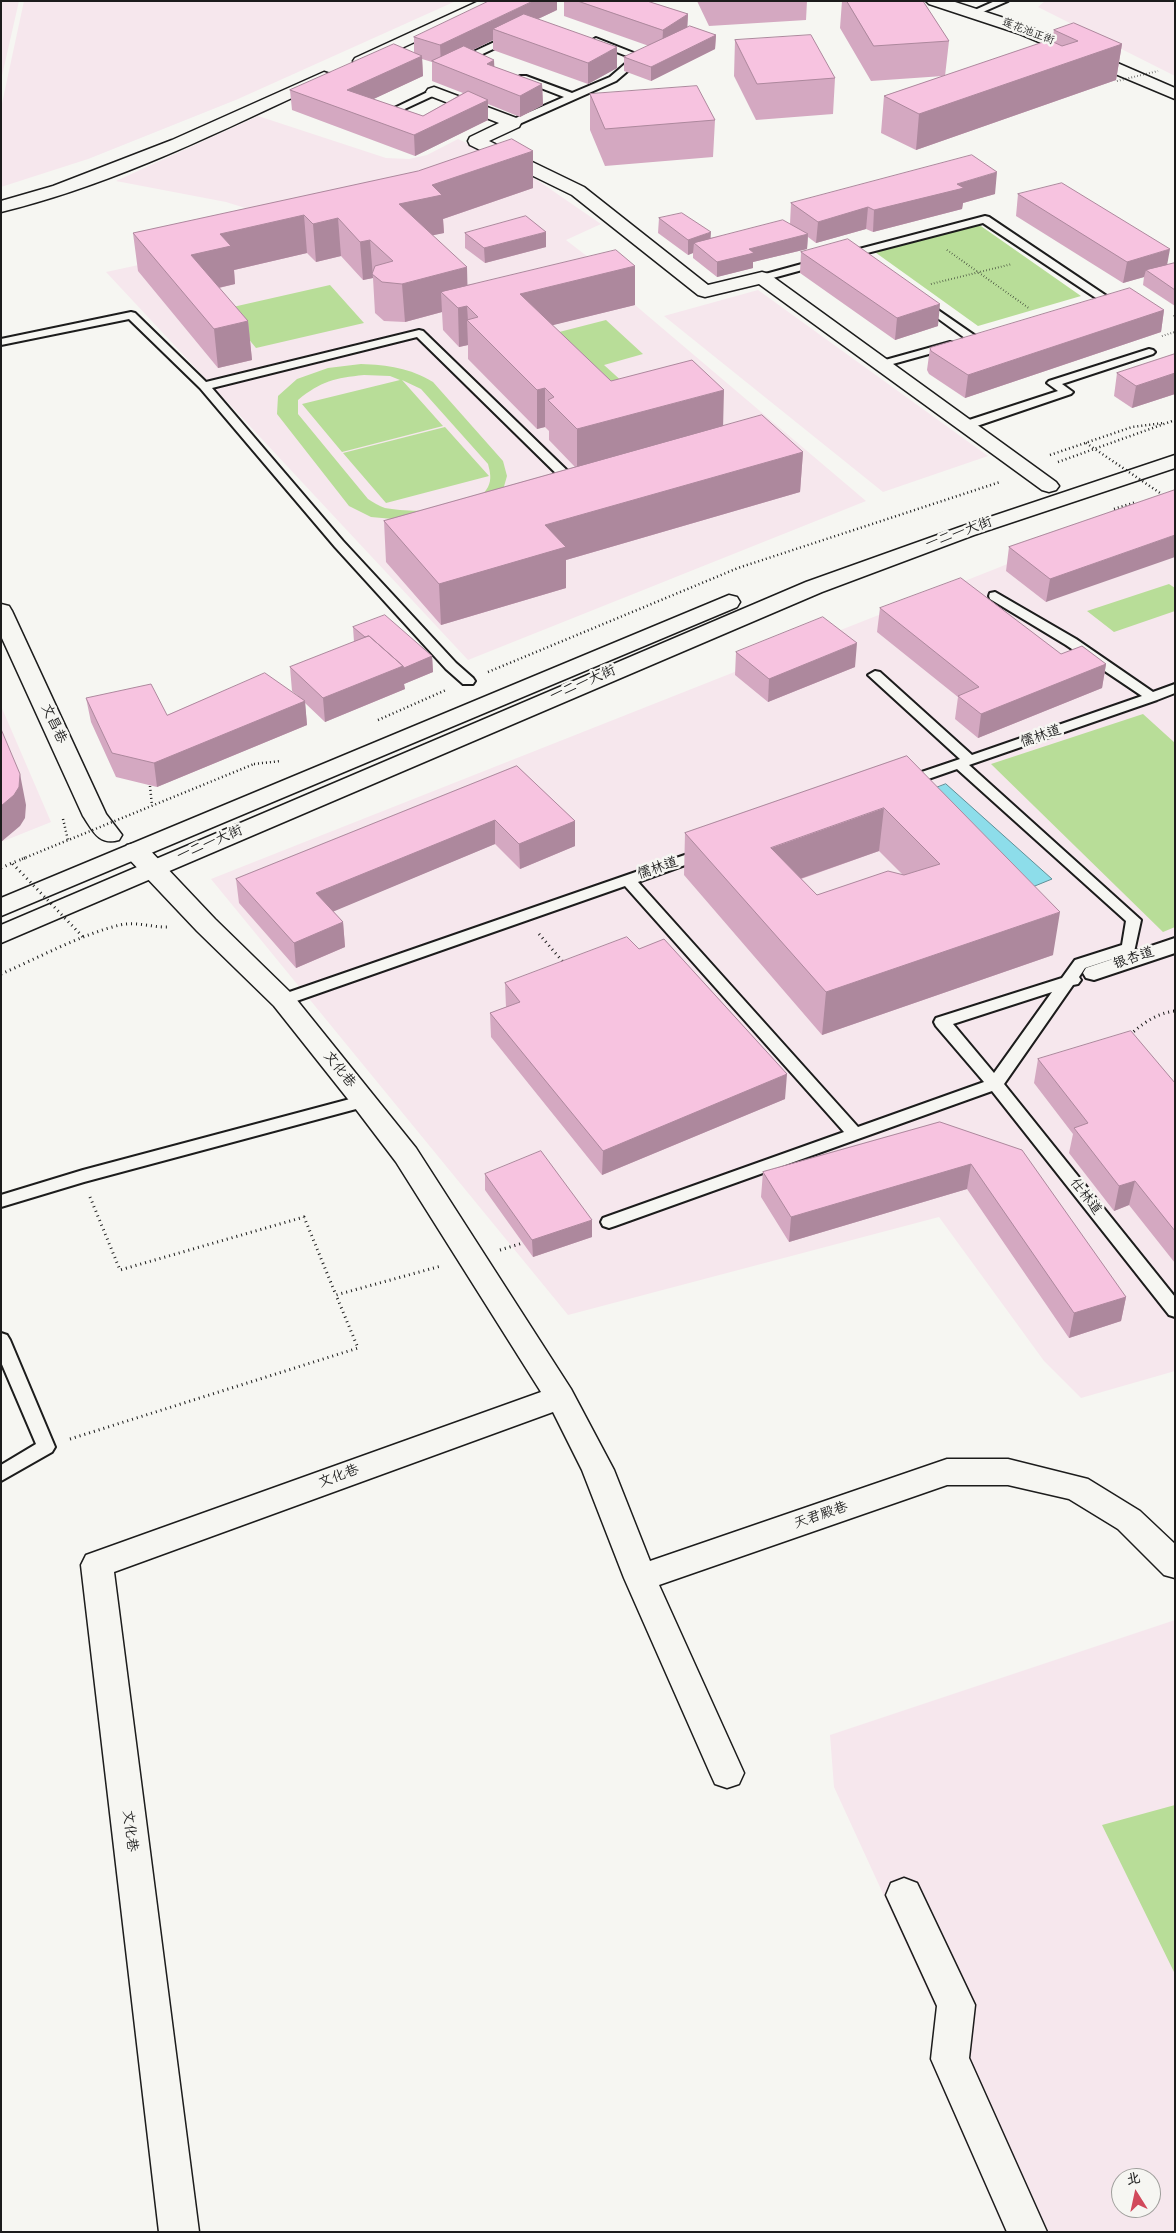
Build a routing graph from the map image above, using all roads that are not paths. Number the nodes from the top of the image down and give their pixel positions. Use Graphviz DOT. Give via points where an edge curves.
graph roads {
  1 [pos="492,1"];
  2 [pos="934,1"];
  3 [pos="1004,1"];
  4 [pos="973,13"];
  5 [pos="527,30"];
  6 [pos="587,38"];
  7 [pos="485,64"];
  8 [pos="511,74"];
  9 [pos="434,92"];
  10 [pos="1175,94"];
  11 [pos="573,97"];
  12 [pos="393,111"];
  13 [pos="514,123"];
  14 [pos="1,207"];
  15 [pos="854,254"];
  16 [pos="869,264"];
  17 [pos="762,278"];
  18 [pos="906,291"];
  19 [pos="1089,306"];
  20 [pos="1,342"];
  21 [pos="1149,352"];
  22 [pos="882,364"];
  23 [pos="204,386"];
  24 [pos="967,425"];
  25 [pos="1173,431"];
  26 [pos="1175,461"];
  27 [pos="1049,486"];
  28 [pos="583,492"];
  29 [pos="995,596"];
  30 [pos="1,611"];
  31 [pos="875,675"];
  32 [pos="468,681"];
  33 [pos="1175,688"];
  34 [pos="1152,697"];
  35 [pos="966,763"];
  36 [pos="889,788"];
  37 [pos="110,835"];
  38 [pos="721,847"];
  39 [pos="144,860"];
  40 [pos="628,880"];
  41 [pos="1,908"];
  42 [pos="1,935"];
  43 [pos="1175,945"];
  44 [pos="1094,973"];
  45 [pos="1070,981"];
  46 [pos="283,1000"];
  47 [pos="995,1084"];
  48 [pos="365,1101"];
  49 [pos="854,1134"];
  50 [pos="1,1201"];
  51 [pos="609,1222"];
  52 [pos="1175,1310"];
  53 [pos="1,1340"];
  54 [pos="560,1397"];
  55 [pos="1,1474"];
  56 [pos="1175,1565"];
  57 [pos="640,1578"];
  58 [pos="727,1773"];
  59 [pos="904,1895"];
  60 [pos="178,2232"];
  61 [pos="1027,2232"];
  1 -- 14 [label="street" via="178,144 59,190"];
  2 -- 4 [label="street, 莲花池正街"];
  3 -- 4 [label="lane"];
  4 -- 10 [label="street, 莲花池正街" via="1085,54"];
  5 -- 7 [label="lane" via="467,57"];
  6 -- 11 [label="lane" via="639,57 613,79"];
  8 -- 11 [label="lane"];
  9 -- 12 [label="lane"];
  9 -- 13 [label="street"];
  11 -- 13 [label="lane"];
  13 -- 17 [label="street" via="476,141 578,191 706,291"];
  15 -- 16 [label="lane"];
  15 -- 17 [label="lane"];
  15 -- 19 [label="lane" via="986,220 1108,301"];
  17 -- 22 [label="street"];
  18 -- 22 [label="lane" via="978,337"];
  20 -- 23 [label="lane" via="131,315"];
  21 -- 24 [label="lane" via="1053,383 1067,392"];
  22 -- 24 [label="street"];
  23 -- 28 [label="lane" via="419,333"];
  23 -- 32 [label="lane" via="339,544"];
  24 -- 27 [label="street"];
  25 -- 27 [label="street, 一二一大街"];
  26 -- 39 [label="street, 一二一大街" via="966,531 814,587"];
  27 -- 39 [label="street, 一二一大街" via="800,573 621,646"];
  29 -- 34 [label="lane"];
  30 -- 37 [label="street, 文昌巷" via="95,816"];
  31 -- 35 [label="lane"];
  33 -- 34 [label="lane, 儒林道"];
  34 -- 35 [label="lane, 儒林道"];
  35 -- 36 [label="lane, 儒林道"];
  35 -- 45 [label="lane" via="1134,920 1129,948 1080,964"];
  38 -- 40 [label="lane, 儒林道"];
  39 -- 41 [label="street, 一二一大街"];
  39 -- 42 [label="street, 一二一大街"];
  39 -- 46 [label="street, 文化巷"];
  40 -- 46 [label="lane, 儒林道"];
  40 -- 49 [label="lane"];
  43 -- 44 [label="street, 银杏道"];
  44 -- 45 [label="lane"];
  45 -- 47 [label="lane"];
  45 -- 47 [label="lane, 仕林道" via="942,1022"];
  46 -- 48 [label="street, 文化巷"];
  47 -- 49 [label="lane"];
  47 -- 52 [label="lane, 仕林道"];
  48 -- 50 [label="lane"];
  48 -- 54 [label="street, 文化巷" via="406,1155"];
  49 -- 51 [label="lane"];
  53 -- 55 [label="lane" via="46,1447"];
  54 -- 57 [label="street" via="598,1470"];
  54 -- 60 [label="street, 文化巷" via="97,1565"];
  56 -- 57 [label="street, 天君殿巷" via="1128,1520 1077,1488 1008,1472 947,1472"];
  57 -- 58 [label="street"];
  59 -- 61 [label="street" via="956,2005 950,2059"];
}
